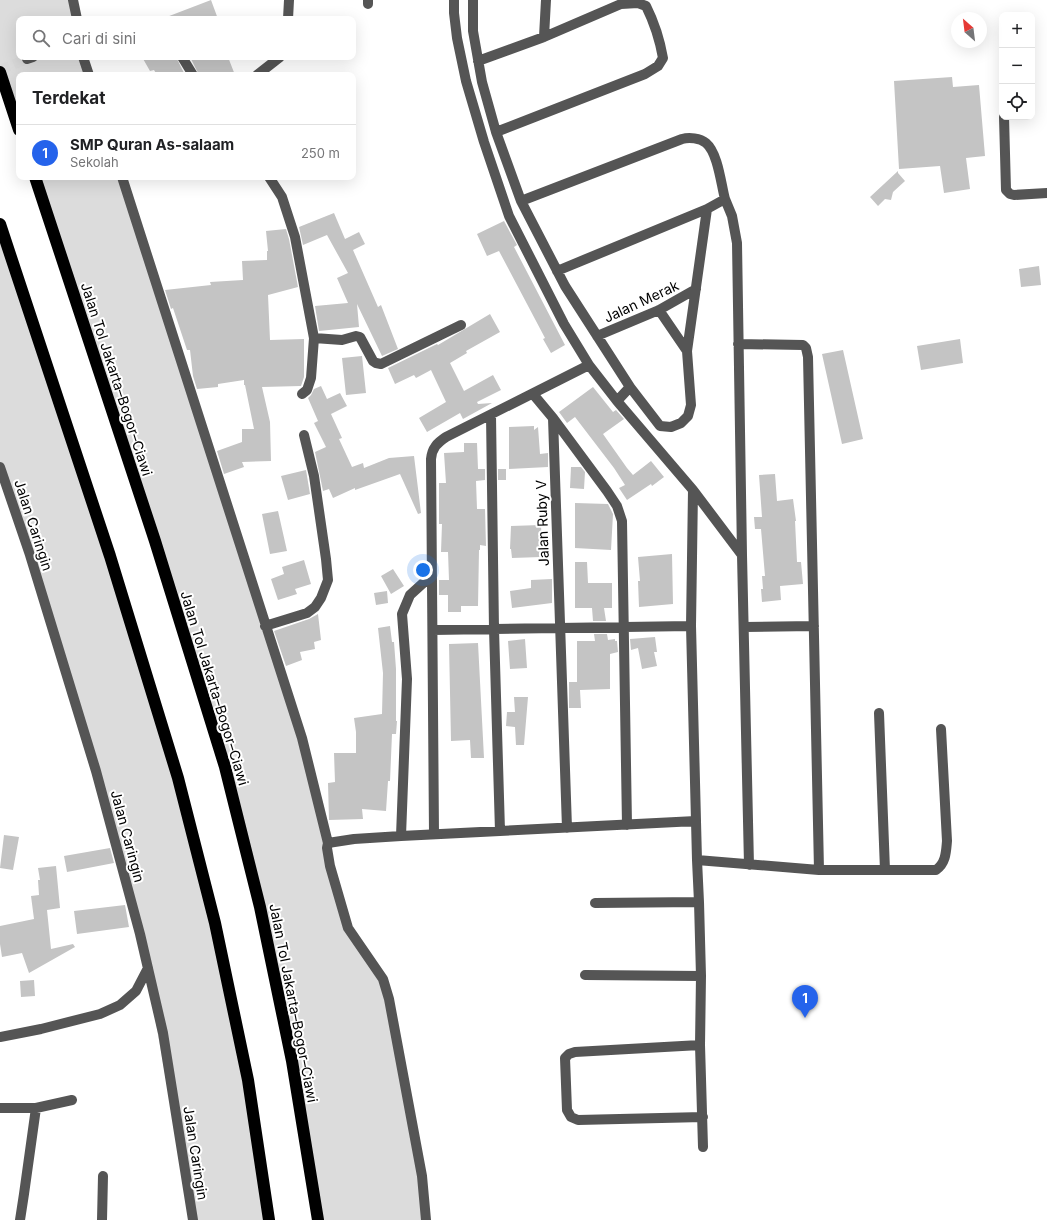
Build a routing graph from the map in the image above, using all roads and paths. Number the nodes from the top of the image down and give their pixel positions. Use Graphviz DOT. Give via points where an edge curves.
graph roads {
  1 [pos="73,0"];
  2 [pos="289,0"];
  3 [pos="454,0"];
  4 [pos="473,0"];
  5 [pos="546,0"];
  6 [pos="621,2"];
  7 [pos="76,16"];
  8 [pos="288,16"];
  9 [pos="544,37"];
  10 [pos="84,60"];
  11 [pos="184,60"];
  12 [pos="276,60"];
  13 [pos="478,61"];
  14 [pos="0,72"];
  15 [pos="88,72"];
  16 [pos="191,72"];
  17 [pos="261,72"];
  18 [pos="1004,120"];
  19 [pos="16,121"];
  20 [pos="496,132"];
  21 [pos="36,180"];
  22 [pos="123,180"];
  23 [pos="271,180"];
  24 [pos="1047,193"];
  25 [pos="725,199"];
  26 [pos="521,201"];
  27 [pos="707,209"];
  28 [pos="0,224"];
  29 [pos="557,271"];
  30 [pos="696,289"];
  31 [pos="659,310"];
  32 [pos="462,325"];
  33 [pos="597,336"];
  34 [pos="314,338"];
  35 [pos="738,344"];
  36 [pos="687,351"];
  37 [pos="588,365"];
  38 [pos="630,387"];
  39 [pos="302,394"];
  40 [pos="533,394"];
  41 [pos="617,401"];
  42 [pos="491,415"];
  43 [pos="553,418"];
  44 [pos="304,435"];
  45 [pos="0,467"];
  46 [pos="693,490"];
  47 [pos="742,555"];
  48 [pos="432,575"];
  49 [pos="266,626"];
  50 [pos="691,626"];
  51 [pos="814,626"];
  52 [pos="624,627"];
  53 [pos="744,627"];
  54 [pos="560,628"];
  55 [pos="494,629"];
  56 [pos="433,630"];
  57 [pos="878,713"];
  58 [pos="941,729"];
  59 [pos="696,821"];
  60 [pos="627,825"];
  61 [pos="567,828"];
  62 [pos="500,831"];
  63 [pos="434,834"];
  64 [pos="401,836"];
  65 [pos="328,844"];
  66 [pos="697,860"];
  67 [pos="749,865"];
  68 [pos="819,870"];
  69 [pos="885,870"];
  70 [pos="699,902"];
  71 [pos="595,903"];
  72 [pos="148,968"];
  73 [pos="585,975"];
  74 [pos="701,976"];
  75 [pos="0,1037"];
  76 [pos="700,1045"];
  77 [pos="72,1100"];
  78 [pos="0,1108"];
  79 [pos="36,1108"];
  80 [pos="703,1117"];
  81 [pos="704,1146"];
  82 [pos="103,1176"];
  83 [pos="20,1220"];
  84 [pos="102,1220"];
  85 [pos="193,1220"];
  86 [pos="269,1220"];
  87 [pos="318,1220"];
  88 [pos="426,1220"];
  1 -- 7 [label="street"];
  2 -- 8 [label="street"];
  3 -- 37 [label="street" via="457,38 466,81 509,216"];
  4 -- 13 [label="street" via="473,31"];
  5 -- 9 [label="street"];
  6 -- 9 [label="street"];
  6 -- 20 [label="street" via="646,6 662,49 663,58 658,66 645,74"];
  9 -- 13 [label="street"];
  10 -- 15 [label="street"];
  11 -- 16 [label="street"];
  12 -- 17 [label="street"];
  13 -- 20 [label="street"];
  14 -- 19 [label="highway"];
  18 -- 24 [label="street" via="1006,190 1014,195"];
  20 -- 26 [label="street"];
  21 -- 87 [label="highway, Jalan Tol Jakarta–Bogor–Ciawi" via="155,541 225,767 260,907 292,1061"];
  22 -- 49 [label="street"];
  23 -- 34 [label="street" via="282,197 295,237"];
  25 -- 26 [label="street" via="711,149 705,142 690,137"];
  25 -- 27 [label="street"];
  25 -- 35 [label="street" via="732,216 737,242"];
  26 -- 29 [label="street"];
  27 -- 29 [label="street"];
  27 -- 30 [label="street"];
  28 -- 86 [label="highway" via="110,556 178,778 215,923 248,1080"];
  29 -- 33 [label="street"];
  30 -- 31 [label="street, Jalan Merak"];
  30 -- 36 [label="street"];
  31 -- 33 [label="street, Jalan Merak"];
  31 -- 36 [label="street"];
  32 -- 34 [label="street" via="381,364 373,361 360,337 342,340"];
  33 -- 38 [label="street"];
  34 -- 39 [label="street" via="310,378 307,390"];
  35 -- 47 [label="street"];
  35 -- 51 [label="street" via="803,345 806,348"];
  36 -- 38 [label="street" via="691,404 688,416 681,423 671,427 660,426"];
  37 -- 40 [label="street"];
  37 -- 41 [label="street"];
  38 -- 41 [label="street"];
  40 -- 42 [label="street"];
  40 -- 43 [label="street"];
  41 -- 46 [label="street"];
  42 -- 48 [label="street" via="446,437 432,449"];
  42 -- 55 [label="street"];
  43 -- 52 [label="street" via="617,506 622,521"];
  43 -- 54 [label="street, Jalan Ruby V"];
  44 -- 49 [label="street" via="314,476 328,580 321,598 307,613"];
  45 -- 72 [label="street, Jalan Caringin" via="30,555 96,771"];
  46 -- 47 [label="street"];
  46 -- 50 [label="street"];
  47 -- 53 [label="street"];
  48 -- 56 [label="street"];
  48 -- 64 [label="street" via="410,595 402,614 407,679"];
  49 -- 65 [label="street" via="302,738"];
  50 -- 52 [label="street"];
  50 -- 59 [label="street"];
  51 -- 53 [label="street"];
  51 -- 68 [label="street"];
  52 -- 54 [label="street"];
  52 -- 60 [label="street"];
  53 -- 67 [label="street"];
  54 -- 55 [label="street"];
  54 -- 61 [label="street, Jalan Ruby V"];
  55 -- 56 [label="street"];
  55 -- 62 [label="street"];
  56 -- 63 [label="street"];
  57 -- 69 [label="street"];
  58 -- 69 [label="street" via="947,841 943,863 936,870"];
  59 -- 60 [label="street"];
  59 -- 66 [label="street"];
  60 -- 61 [label="street"];
  61 -- 62 [label="street"];
  62 -- 63 [label="street"];
  63 -- 64 [label="street"];
  64 -- 65 [label="street" via="354,839"];
  65 -- 88 [label="street" via="330,866 348,928 384,979 422,1176"];
  66 -- 67 [label="street"];
  66 -- 70 [label="street"];
  67 -- 68 [label="street"];
  68 -- 69 [label="street"];
  70 -- 71 [label="street"];
  70 -- 74 [label="street"];
  72 -- 75 [label="street" via="136,991 120,1005 100,1014"];
  72 -- 85 [label="street, Jalan Caringin" via="163,1033"];
  73 -- 74 [label="street"];
  74 -- 76 [label="street"];
  76 -- 80 [label="street"];
  76 -- 80 [label="street" via="568,1054 565,1058 567,1110 571,1117 578,1120"];
  77 -- 79 [label="street"];
  78 -- 79 [label="street"];
  79 -- 83 [label="street"];
  80 -- 81 [label="street"];
  82 -- 84 [label="street"];
}
